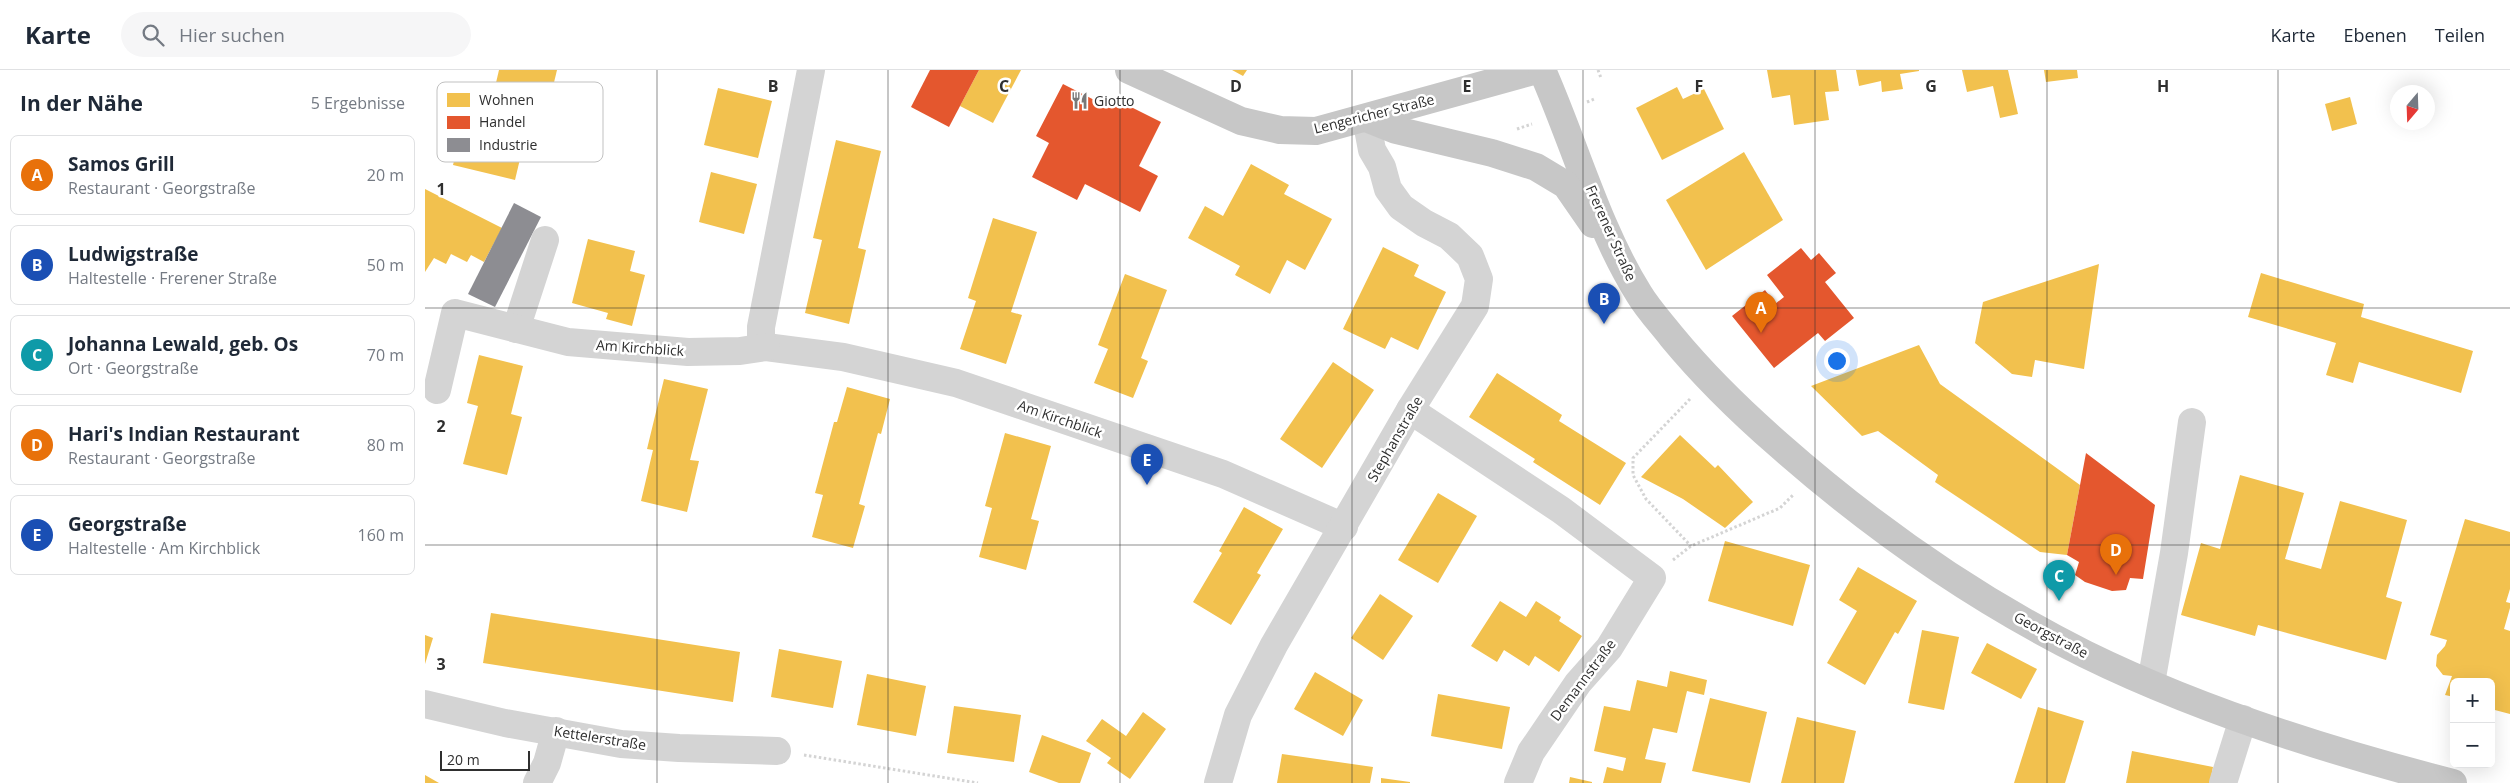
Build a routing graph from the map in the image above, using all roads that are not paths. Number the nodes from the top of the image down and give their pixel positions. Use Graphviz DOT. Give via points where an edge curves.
graph roads {
  1 [pos="811,70"];
  2 [pos="1129,70"];
  3 [pos="1537,70"];
  4 [pos="1542,70"];
  5 [pos="1367,118"];
  6 [pos="545,240"];
  7 [pos="1617,252"];
  8 [pos="516,329"];
  9 [pos="766,347"];
  10 [pos="1709,380"];
  11 [pos="437,390"];
  12 [pos="1410,410"];
  13 [pos="2193,422"];
  14 [pos="1344,527"];
  15 [pos="2151,683"];
  16 [pos="425,704"];
  17 [pos="2243,719"];
  18 [pos="556,731"];
  19 [pos="777,751"];
  20 [pos="537,783"];
  21 [pos="1218,783"];
  22 [pos="1518,783"];
  23 [pos="2223,783"];
  24 [pos="2453,783"];
  1 -- 9 [label="street" via="761,327 761,340"];
  2 -- 5 [label="main road, Lengericher Straße" via="1241,121 1280,130 1316,131"];
  3 -- 5 [label="main road, Lengericher Straße"];
  4 -- 7 [label="main road, Frerener Straße"];
  5 -- 7 [label="main road" via="1396,130 1492,153 1536,168 1566,185"];
  5 -- 12 [label="street, Stephanstraße" via="1372,150 1382,168 1388,190 1401,207 1449,236 1470,256 1479,278 1475,306"];
  6 -- 8 [label="street"];
  7 -- 10 [label="main road, Frerener Straße" via="1639,294"];
  8 -- 9 [label="street, Am Kirchblick" via="567,342 688,352"];
  8 -- 11 [label="street, Am Kirchblick" via="455,312"];
  9 -- 14 [label="street, Am Kirchblick" via="843,357 956,383 1223,474"];
  10 -- 15 [label="main road, Georgstraße" via="1813,475 1885,532 1997,606 2086,654"];
  12 -- 14 [label="street, Stephanstraße"];
  12 -- 22 [label="street, Demannstraße" via="1561,510 1651,578 1609,648 1578,683 1531,752"];
  13 -- 15 [label="street"];
  14 -- 21 [label="street, Stephanstraße" via="1237,715"];
  15 -- 17 [label="main road, Georgstraße"];
  16 -- 18 [label="street, Kettelerstraße"];
  17 -- 23 [label="street"];
  17 -- 24 [label="main road, Georgstraße" via="2384,765"];
  18 -- 19 [label="street, Kettelerstraße" via="621,744"];
  18 -- 20 [label="street" via="547,763"];
}
